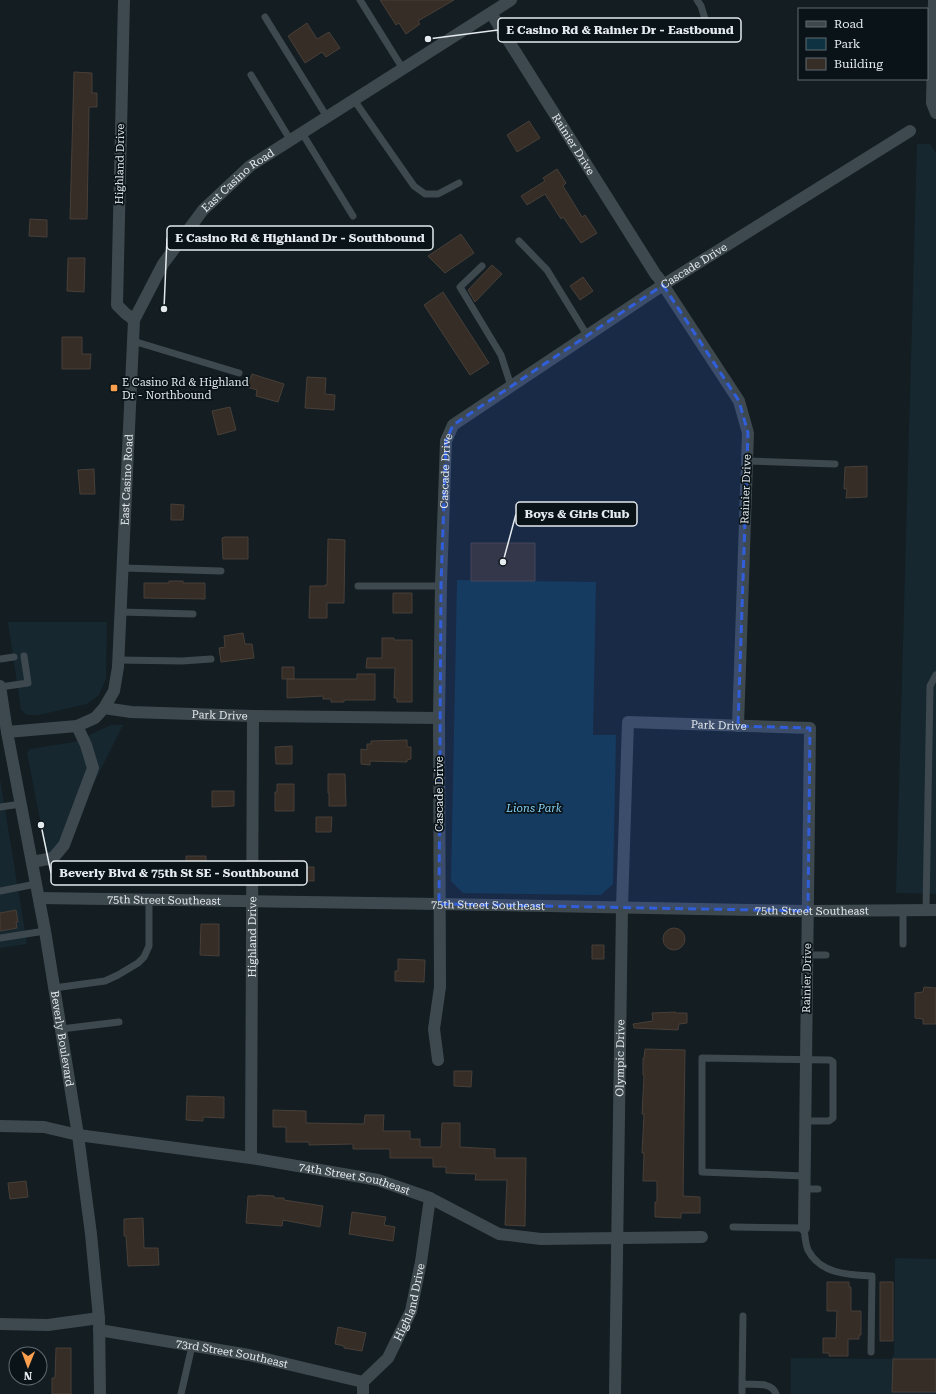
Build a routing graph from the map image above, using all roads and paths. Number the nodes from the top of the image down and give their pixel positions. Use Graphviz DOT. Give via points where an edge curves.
graph roads {
  1 [pos="124,0"];
  2 [pos="360,0"];
  3 [pos="511,0"];
  4 [pos="697,0"];
  5 [pos="934,0"];
  6 [pos="491,13"];
  7 [pos="265,17"];
  8 [pos="706,22"];
  9 [pos="403,69"];
  10 [pos="251,75"];
  11 [pos="354,100"];
  12 [pos="936,113"];
  13 [pos="327,117"];
  14 [pos="910,131"];
  15 [pos="302,133"];
  16 [pos="291,140"];
  17 [pos="460,183"];
  18 [pos="353,216"];
  19 [pos="519,242"];
  20 [pos="482,266"];
  21 [pos="659,279"];
  22 [pos="134,320"];
  23 [pos="587,335"];
  24 [pos="133,341"];
  25 [pos="239,373"];
  26 [pos="511,386"];
  27 [pos="747,461"];
  28 [pos="835,464"];
  29 [pos="123,568"];
  30 [pos="221,571"];
  31 [pos="358,586"];
  32 [pos="441,586"];
  33 [pos="121,612"];
  34 [pos="193,614"];
  35 [pos="24,656"];
  36 [pos="14,657"];
  37 [pos="0,659"];
  38 [pos="211,659"];
  39 [pos="118,660"];
  40 [pos="936,675"];
  41 [pos="0,687"];
  42 [pos="104,708"];
  43 [pos="2,710"];
  44 [pos="253,716"];
  45 [pos="439,718"];
  46 [pos="628,722"];
  47 [pos="77,726"];
  48 [pos="738,726"];
  49 [pos="810,728"];
  50 [pos="7,732"];
  51 [pos="21,804"];
  52 [pos="0,807"];
  53 [pos="32,862"];
  54 [pos="36,884"];
  55 [pos="0,891"];
  56 [pos="39,898"];
  57 [pos="149,900"];
  58 [pos="252,901"];
  59 [pos="440,904"];
  60 [pos="622,907"];
  61 [pos="904,910"];
  62 [pos="931,910"];
  63 [pos="808,911"];
  64 [pos="45,931"];
  65 [pos="0,938"];
  66 [pos="903,944"];
  67 [pos="807,955"];
  68 [pos="826,955"];
  69 [pos="54,988"];
  70 [pos="119,1022"];
  71 [pos="61,1029"];
  72 [pos="806,1059"];
  73 [pos="438,1060"];
  74 [pos="805,1121"];
  75 [pos="0,1126"];
  76 [pos="78,1135"];
  77 [pos="251,1158"];
  78 [pos="804,1176"];
  79 [pos="804,1189"];
  80 [pos="818,1189"];
  81 [pos="430,1198"];
  82 [pos="733,1227"];
  83 [pos="804,1228"];
  84 [pos="702,1237"];
  85 [pos="618,1238"];
  86 [pos="743,1316"];
  87 [pos="0,1324"];
  88 [pos="99,1324"];
  89 [pos="192,1346"];
  90 [pos="871,1352"];
  91 [pos="742,1384"];
  92 [pos="363,1388"];
  93 [pos="100,1394"];
  94 [pos="181,1394"];
  95 [pos="615,1394"];
  96 [pos="742,1394"];
  97 [pos="776,1394"];
  1 -- 22 [label="street, Highland Drive" via="117,305"];
  2 -- 9 [label="lane"];
  3 -- 6 [label="street, East Casino Road"];
  4 -- 8 [label="lane"];
  5 -- 12 [label="street" via="932,103"];
  6 -- 9 [label="street, East Casino Road"];
  6 -- 21 [label="street, Rainier Drive"];
  7 -- 13 [label="lane"];
  9 -- 11 [label="street, East Casino Road"];
  10 -- 16 [label="lane"];
  11 -- 13 [label="street, East Casino Road"];
  11 -- 17 [label="lane" via="414,186 426,194 438,194"];
  13 -- 15 [label="street, East Casino Road"];
  14 -- 21 [label="street, Cascade Drive"];
  15 -- 16 [label="street, East Casino Road"];
  15 -- 18 [label="lane"];
  16 -- 22 [label="street, East Casino Road" via="250,166 203,210 163,264"];
  19 -- 23 [label="lane" via="547,270"];
  20 -- 26 [label="lane" via="460,286 501,356"];
  21 -- 23 [label="street, Cascade Drive"];
  21 -- 27 [label="street, Rainier Drive" via="739,401 748,433"];
  22 -- 24 [label="street, East Casino Road"];
  23 -- 26 [label="street, Cascade Drive"];
  24 -- 25 [label="lane"];
  24 -- 29 [label="street, East Casino Road"];
  26 -- 32 [label="street, Cascade Drive" via="452,425 446,440"];
  27 -- 28 [label="lane"];
  27 -- 48 [label="street, Rainier Drive"];
  29 -- 30 [label="lane"];
  29 -- 33 [label="street, East Casino Road"];
  31 -- 32 [label="lane"];
  32 -- 45 [label="street, Cascade Drive"];
  33 -- 34 [label="lane"];
  33 -- 39 [label="street, East Casino Road"];
  35 -- 41 [label="lane" via="28,683"];
  36 -- 37 [label="lane"];
  38 -- 39 [label="lane"];
  39 -- 42 [label="street, East Casino Road" via="114,691"];
  40 -- 62 [label="lane" via="930,686"];
  41 -- 43 [label="street, Beverly Boulevard"];
  42 -- 44 [label="street, Park Drive" via="131,712"];
  42 -- 47 [label="street" via="95,718"];
  43 -- 50 [label="street, Beverly Boulevard"];
  44 -- 45 [label="street, Park Drive"];
  44 -- 58 [label="street, Highland Drive"];
  45 -- 59 [label="street, Cascade Drive"];
  46 -- 48 [label="street, Park Drive"];
  46 -- 60 [label="street, Olympic Drive"];
  47 -- 50 [label="street"];
  47 -- 53 [label="street" via="93,768 64,845 53,858"];
  48 -- 49 [label="street, Park Drive"];
  49 -- 63 [label="street, Rainier Drive"];
  50 -- 51 [label="street, Beverly Boulevard"];
  51 -- 52 [label="lane"];
  51 -- 53 [label="street, Beverly Boulevard"];
  53 -- 54 [label="street, Beverly Boulevard"];
  54 -- 55 [label="lane"];
  54 -- 56 [label="street, Beverly Boulevard"];
  56 -- 57 [label="street, 75th Street Southeast"];
  56 -- 64 [label="street, Beverly Boulevard"];
  57 -- 58 [label="street, 75th Street Southeast"];
  57 -- 69 [label="lane" via="149,946 138,963 105,980"];
  58 -- 59 [label="street, 75th Street Southeast"];
  58 -- 77 [label="street, Highland Drive"];
  59 -- 60 [label="street, 75th Street Southeast"];
  59 -- 73 [label="street, Cascade Drive" via="440,987 434,1029"];
  60 -- 63 [label="street, 75th Street Southeast"];
  60 -- 85 [label="street, Olympic Drive"];
  61 -- 62 [label="street, 75th Street Southeast"];
  61 -- 63 [label="street, 75th Street Southeast"];
  61 -- 66 [label="lane"];
  63 -- 67 [label="street, Rainier Drive"];
  64 -- 65 [label="lane"];
  64 -- 69 [label="street, Beverly Boulevard"];
  67 -- 68 [label="lane"];
  67 -- 72 [label="street, Rainier Drive"];
  69 -- 71 [label="street, Beverly Boulevard"];
  70 -- 71 [label="lane"];
  71 -- 76 [label="street, Beverly Boulevard"];
  72 -- 74 [label="street, Rainier Drive"];
  72 -- 74 [label="lane" via="833,1062 833,1118 829,1121"];
  72 -- 78 [label="lane" via="702,1058 702,1172"];
  74 -- 78 [label="street, Rainier Drive"];
  75 -- 76 [label="street, 74th Street Southeast" via="44,1127"];
  76 -- 77 [label="street, 74th Street Southeast"];
  76 -- 88 [label="street, Beverly Boulevard"];
  77 -- 81 [label="street, 74th Street Southeast" via="378,1180"];
  78 -- 79 [label="street, Rainier Drive"];
  79 -- 80 [label="lane"];
  79 -- 83 [label="street, Rainier Drive"];
  81 -- 85 [label="street, 74th Street Southeast" via="499,1234 541,1238"];
  81 -- 92 [label="street, Highland Drive" via="411,1311 388,1358"];
  82 -- 83 [label="lane"];
  83 -- 90 [label="lane" via="808,1250 816,1261 844,1274 872,1276"];
  84 -- 85 [label="street, 74th Street Southeast"];
  85 -- 95 [label="street, Olympic Drive"];
  86 -- 91 [label="lane"];
  87 -- 88 [label="street, 73rd Street Southeast"];
  88 -- 89 [label="street, 73rd Street Southeast"];
  88 -- 93 [label="street, Beverly Boulevard"];
  89 -- 92 [label="street, 73rd Street Southeast" via="249,1355"];
  89 -- 94 [label="lane"];
  91 -- 96 [label="lane"];
  91 -- 97 [label="lane" via="769,1385"];
}
